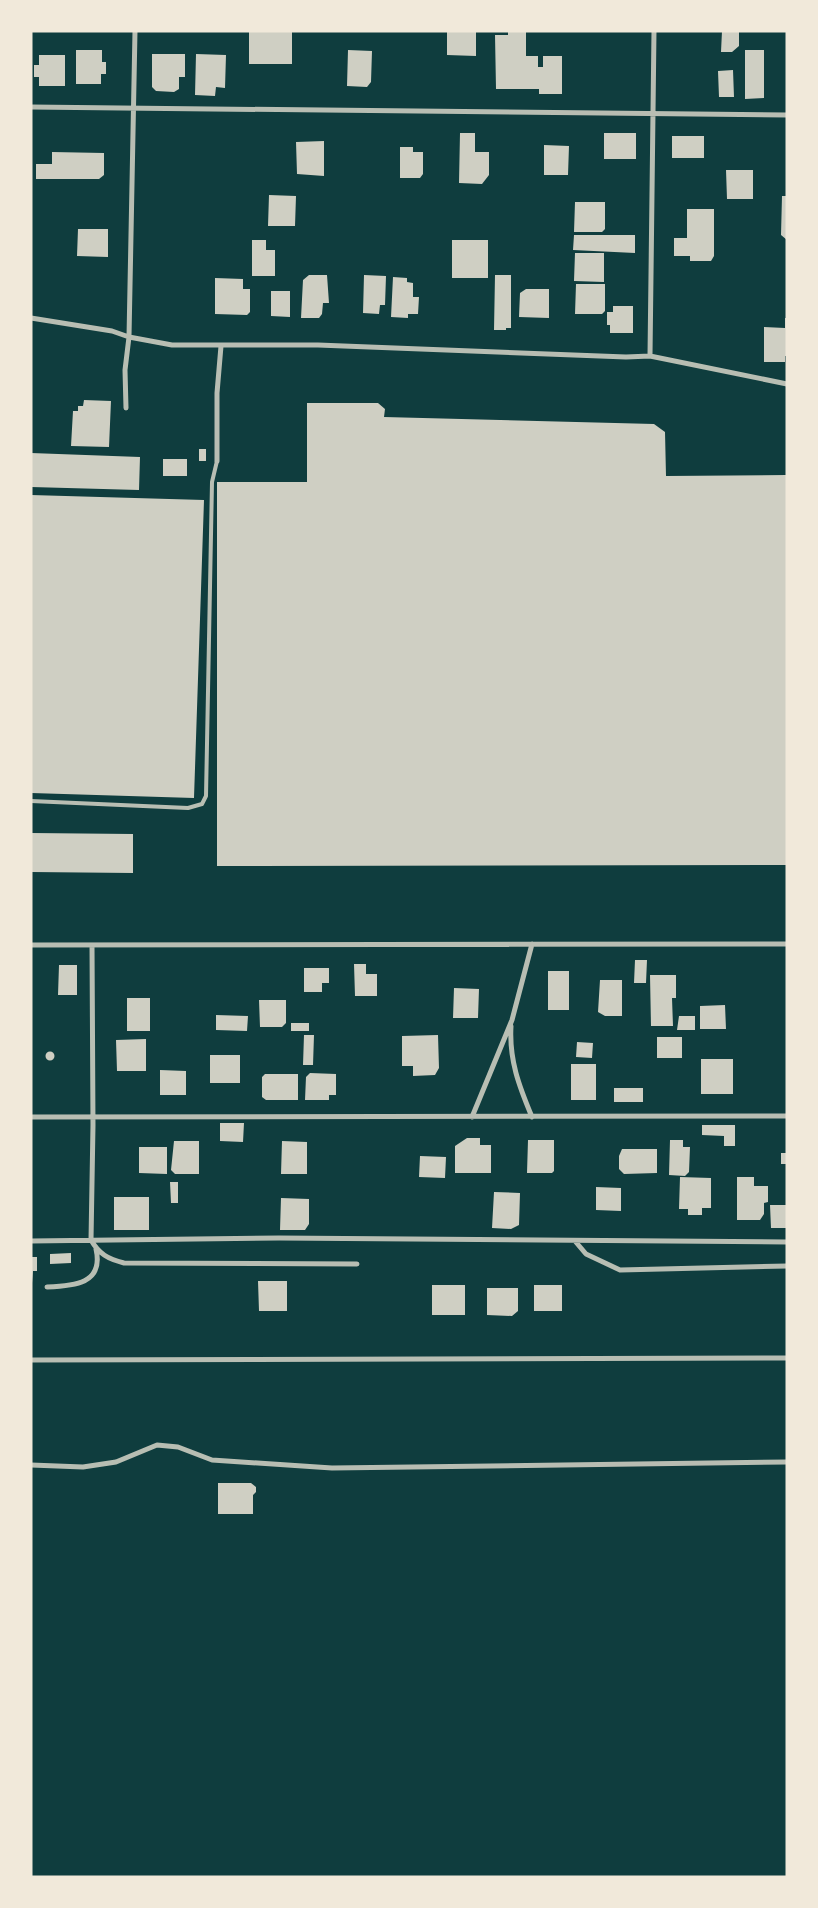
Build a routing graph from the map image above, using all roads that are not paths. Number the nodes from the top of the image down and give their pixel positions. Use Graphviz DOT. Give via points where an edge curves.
graph roads {
  1 [pos="135,31"];
  2 [pos="654,31"];
  3 [pos="31,107"];
  4 [pos="134,108"];
  5 [pos="654,113"];
  6 [pos="787,115"];
  7 [pos="31,318"];
  8 [pos="129,337"];
  9 [pos="221,346"];
  10 [pos="650,356"];
  11 [pos="787,384"];
  12 [pos="126,408"];
  13 [pos="217,462"];
  14 [pos="31,801"];
  15 [pos="532,944"];
  16 [pos="787,944"];
  17 [pos="92,945"];
  18 [pos="31,946"];
  19 [pos="512,1020"];
  20 [pos="787,1116"];
  21 [pos="31,1117"];
  22 [pos="93,1117"];
  23 [pos="472,1117"];
  24 [pos="532,1117"];
  25 [pos="31,1240"];
  26 [pos="91,1240"];
  27 [pos="575,1242"];
  28 [pos="787,1242"];
  29 [pos="96,1249"];
  30 [pos="357,1264"];
  31 [pos="787,1266"];
  32 [pos="47,1287"];
  33 [pos="787,1358"];
  34 [pos="31,1360"];
  35 [pos="787,1462"];
  36 [pos="31,1465"];
  1 -- 4 [label="street"];
  2 -- 5 [label="street"];
  3 -- 4 [label="street"];
  4 -- 5 [label="street"];
  4 -- 8 [label="street"];
  5 -- 6 [label="street"];
  5 -- 10 [label="street"];
  7 -- 8 [label="street" via="112,331"];
  8 -- 9 [label="street" via="172,345"];
  8 -- 12 [label="street" via="125,370"];
  9 -- 10 [label="street" via="318,345"];
  9 -- 13 [label="street"];
  10 -- 11 [label="street"];
  13 -- 14 [label="lane" via="212,482 206,796 202,804 188,808"];
  15 -- 16 [label="street"];
  15 -- 17 [label="street"];
  15 -- 19 [label="street"];
  17 -- 18 [label="street"];
  17 -- 22 [label="street"];
  19 -- 23 [label="street"];
  19 -- 24 [label="street" via="510,1046 515,1076"];
  20 -- 24 [label="street"];
  21 -- 22 [label="street"];
  22 -- 23 [label="street"];
  22 -- 26 [label="street"];
  23 -- 24 [label="street"];
  25 -- 26 [label="street"];
  26 -- 27 [label="street" via="279,1238"];
  26 -- 29 [label="street"];
  27 -- 28 [label="street"];
  27 -- 31 [label="street" via="586,1254 620,1270"];
  29 -- 30 [label="street" via="108,1259 124,1263"];
  29 -- 32 [label="street" via="97,1270 88,1280 69,1287"];
  33 -- 34 [label="street"];
  35 -- 36 [label="street" via="332,1468 212,1460 178,1447 156,1446 116,1462 83,1467"];
}
